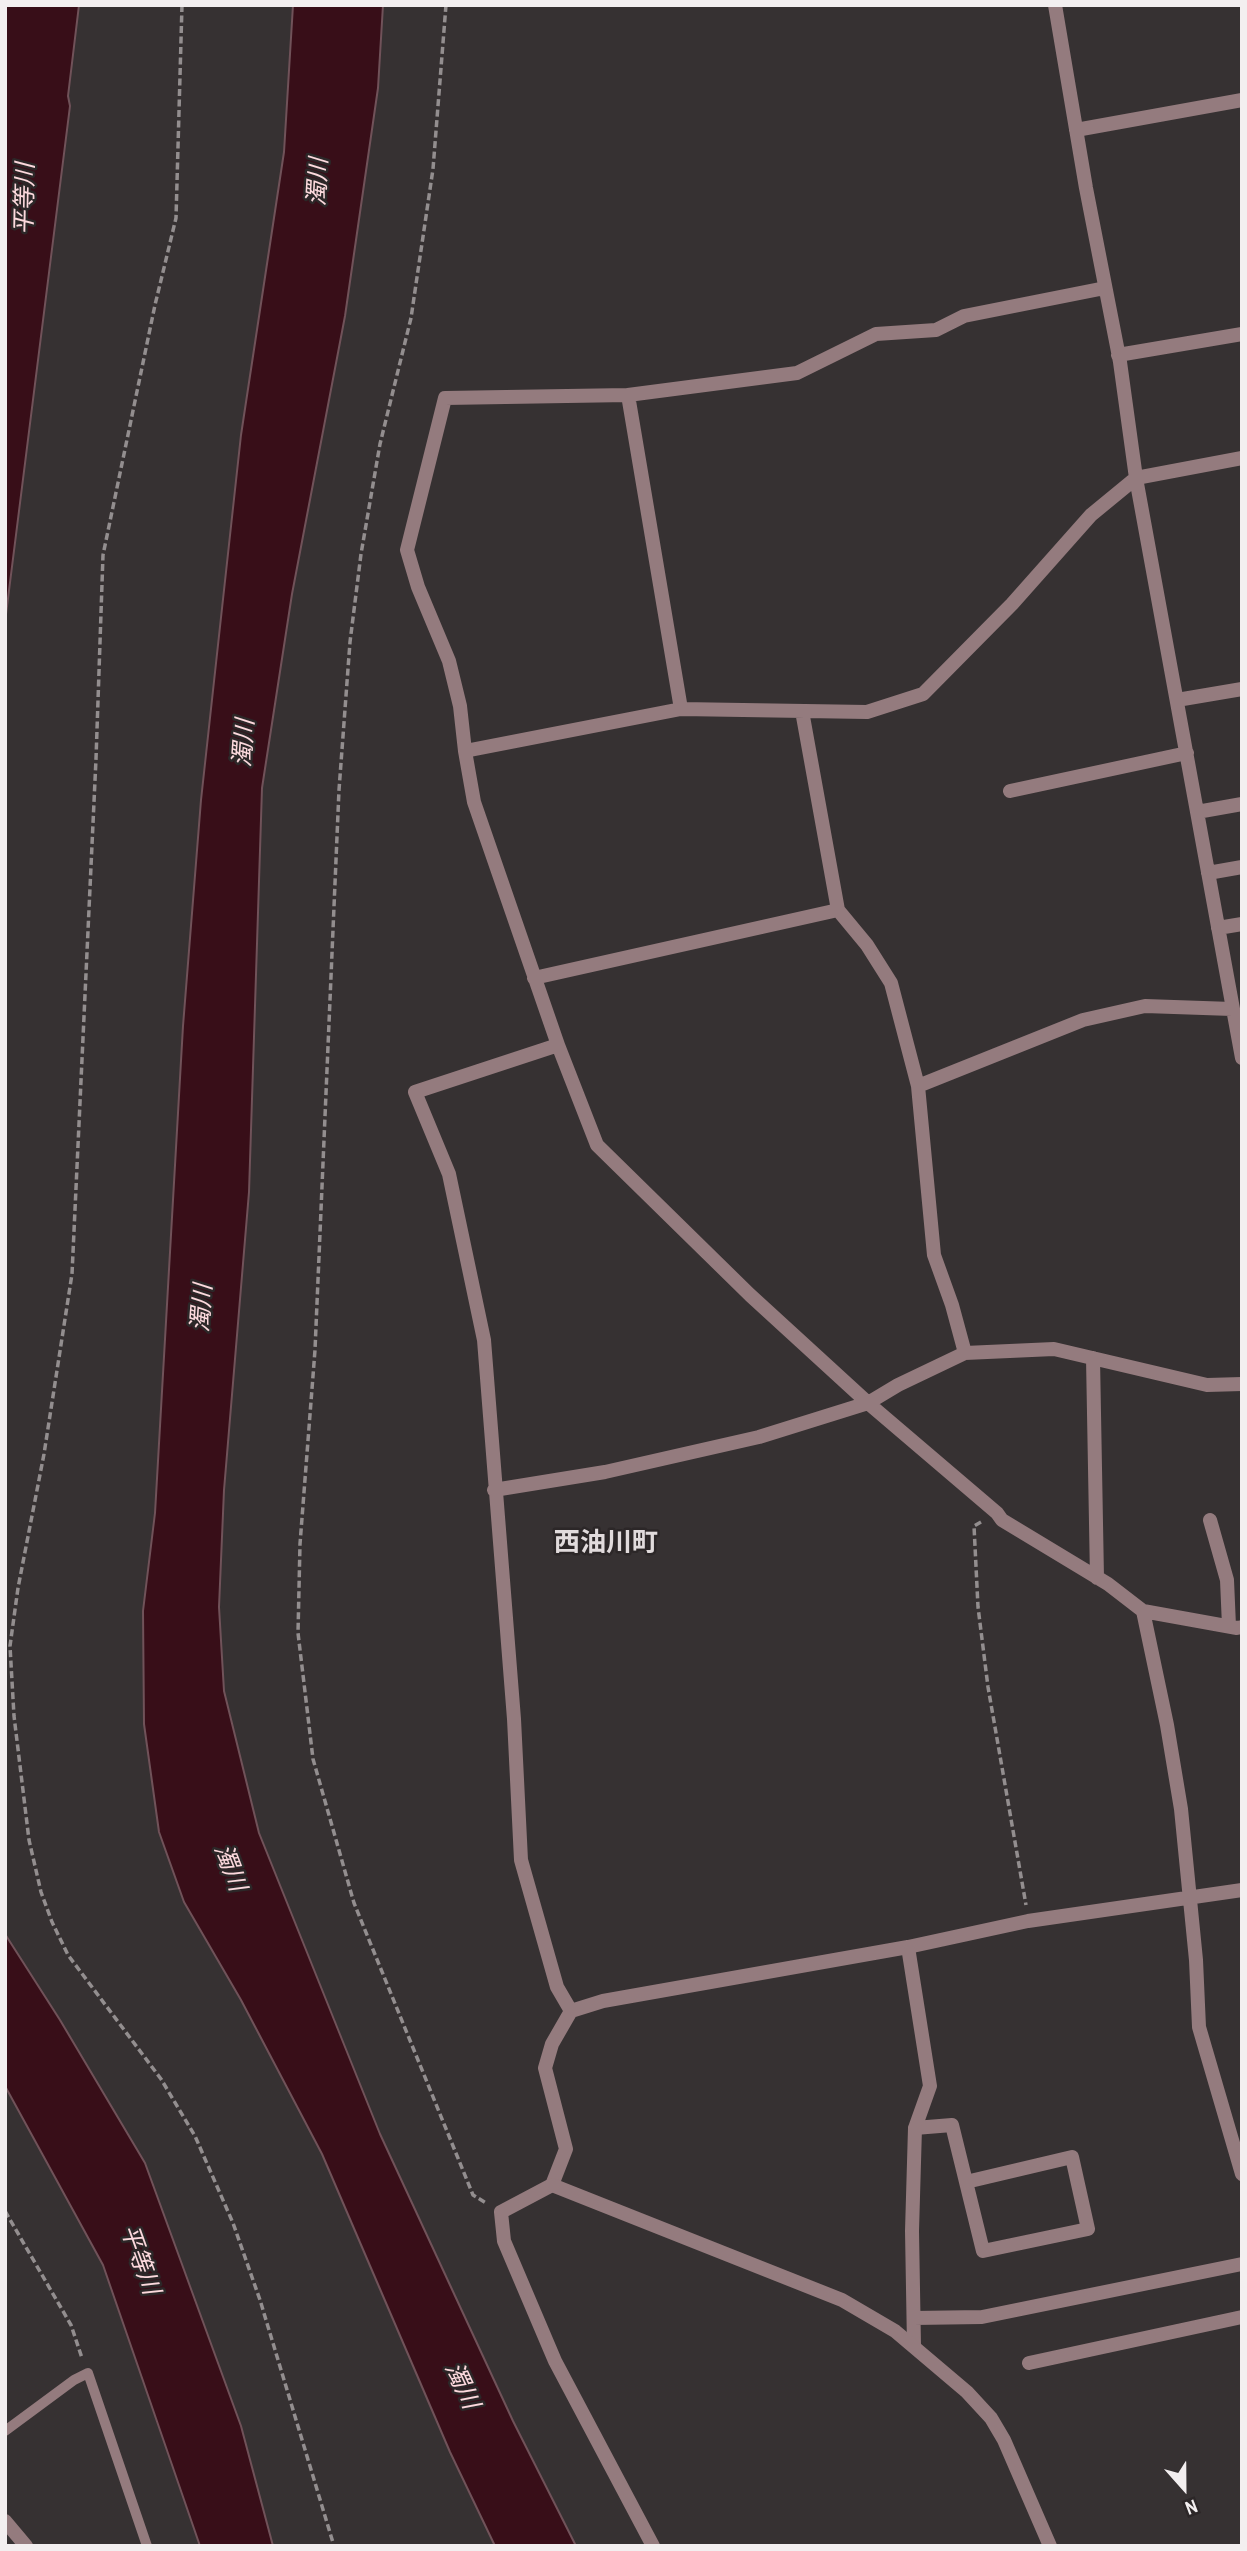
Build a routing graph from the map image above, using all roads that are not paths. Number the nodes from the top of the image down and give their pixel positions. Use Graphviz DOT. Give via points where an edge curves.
graph roads {
  1 [pos="1055,5"];
  2 [pos="1242,100"];
  3 [pos="1076,130"];
  4 [pos="1105,288"];
  5 [pos="1242,334"];
  6 [pos="1118,355"];
  7 [pos="628,395"];
  8 [pos="1242,458"];
  9 [pos="1136,478"];
  10 [pos="1242,688"];
  11 [pos="1177,700"];
  12 [pos="681,709"];
  13 [pos="802,711"];
  14 [pos="465,751"];
  15 [pos="1187,753"];
  16 [pos="1010,791"];
  17 [pos="1242,804"];
  18 [pos="1198,811"];
  19 [pos="1242,867"];
  20 [pos="1208,873"];
  21 [pos="838,910"];
  22 [pos="1242,923"];
  23 [pos="1218,928"];
  24 [pos="534,978"];
  25 [pos="1232,1009"];
  26 [pos="558,1045"];
  27 [pos="1242,1058"];
  28 [pos="918,1086"];
  29 [pos="965,1353"];
  30 [pos="1093,1358"];
  31 [pos="1242,1384"];
  32 [pos="869,1403"];
  33 [pos="494,1490"];
  34 [pos="1210,1520"];
  35 [pos="1097,1578"];
  36 [pos="1143,1612"];
  37 [pos="1235,1626"];
  38 [pos="1242,1890"];
  39 [pos="1190,1896"];
  40 [pos="908,1947"];
  41 [pos="571,2011"];
  42 [pos="915,2128"];
  43 [pos="1242,2174"];
  44 [pos="966,2182"];
  45 [pos="552,2185"];
  46 [pos="1242,2264"];
  47 [pos="1242,2316"];
  48 [pos="914,2318"];
  49 [pos="914,2346"];
  50 [pos="1029,2363"];
  51 [pos="5,2431"];
  52 [pos="5,2521"];
  53 [pos="26,2546"];
  54 [pos="147,2546"];
  55 [pos="653,2546"];
  56 [pos="1050,2546"];
  1 -- 3 [label="street"];
  2 -- 3 [label="street"];
  3 -- 4 [label="street"];
  4 -- 6 [label="street"];
  4 -- 7 [label="street" via="964,316 936,330 876,334 797,373"];
  5 -- 6 [label="street"];
  6 -- 9 [label="street"];
  7 -- 12 [label="street"];
  7 -- 14 [label="street" via="444,398 407,550 449,661"];
  8 -- 9 [label="street"];
  9 -- 11 [label="street"];
  9 -- 13 [label="street" via="1091,515 923,694 867,712"];
  10 -- 11 [label="street"];
  11 -- 15 [label="street"];
  12 -- 13 [label="street"];
  12 -- 14 [label="street"];
  13 -- 21 [label="street"];
  14 -- 24 [label="street" via="474,802"];
  15 -- 16 [label="street"];
  15 -- 18 [label="street"];
  17 -- 18 [label="street"];
  18 -- 20 [label="street"];
  19 -- 20 [label="street"];
  20 -- 23 [label="street"];
  21 -- 24 [label="street"];
  21 -- 28 [label="street" via="891,983"];
  22 -- 23 [label="street"];
  23 -- 25 [label="street"];
  24 -- 26 [label="street"];
  25 -- 27 [label="street"];
  25 -- 28 [label="street" via="1145,1006 1083,1020"];
  26 -- 32 [label="street" via="597,1145 750,1295"];
  26 -- 33 [label="street" via="415,1092 449,1174 484,1340"];
  28 -- 29 [label="street" via="934,1255"];
  29 -- 30 [label="street" via="1054,1349"];
  29 -- 32 [label="street"];
  30 -- 31 [label="street" via="1207,1385"];
  30 -- 35 [label="street"];
  32 -- 33 [label="street" via="746,1440 605,1472"];
  32 -- 35 [label="street" via="1002,1520"];
  33 -- 41 [label="street" via="521,1860 557,1987"];
  34 -- 37 [label="street"];
  35 -- 36 [label="street"];
  36 -- 37 [label="street"];
  36 -- 39 [label="street" via="1181,1809"];
  38 -- 39 [label="street"];
  39 -- 40 [label="street" via="1028,1921"];
  39 -- 43 [label="street" via="1199,2027"];
  40 -- 41 [label="street" via="603,2001"];
  40 -- 42 [label="street" via="930,2086"];
  41 -- 45 [label="street" via="552,2044 545,2068 566,2149"];
  42 -- 44 [label="street" via="952,2125"];
  42 -- 48 [label="street"];
  44 -- 44 [label="street" via="983,2251 1088,2229 1072,2157"];
  45 -- 49 [label="street" via="842,2300"];
  45 -- 55 [label="street" via="501,2212 504,2241 555,2361"];
  46 -- 48 [label="street" via="982,2317"];
  47 -- 50 [label="street"];
  48 -- 49 [label="street"];
  49 -- 56 [label="street" via="990,2418"];
  51 -- 54 [label="lane" via="88,2373"];
  52 -- 53 [label="street"];
}
